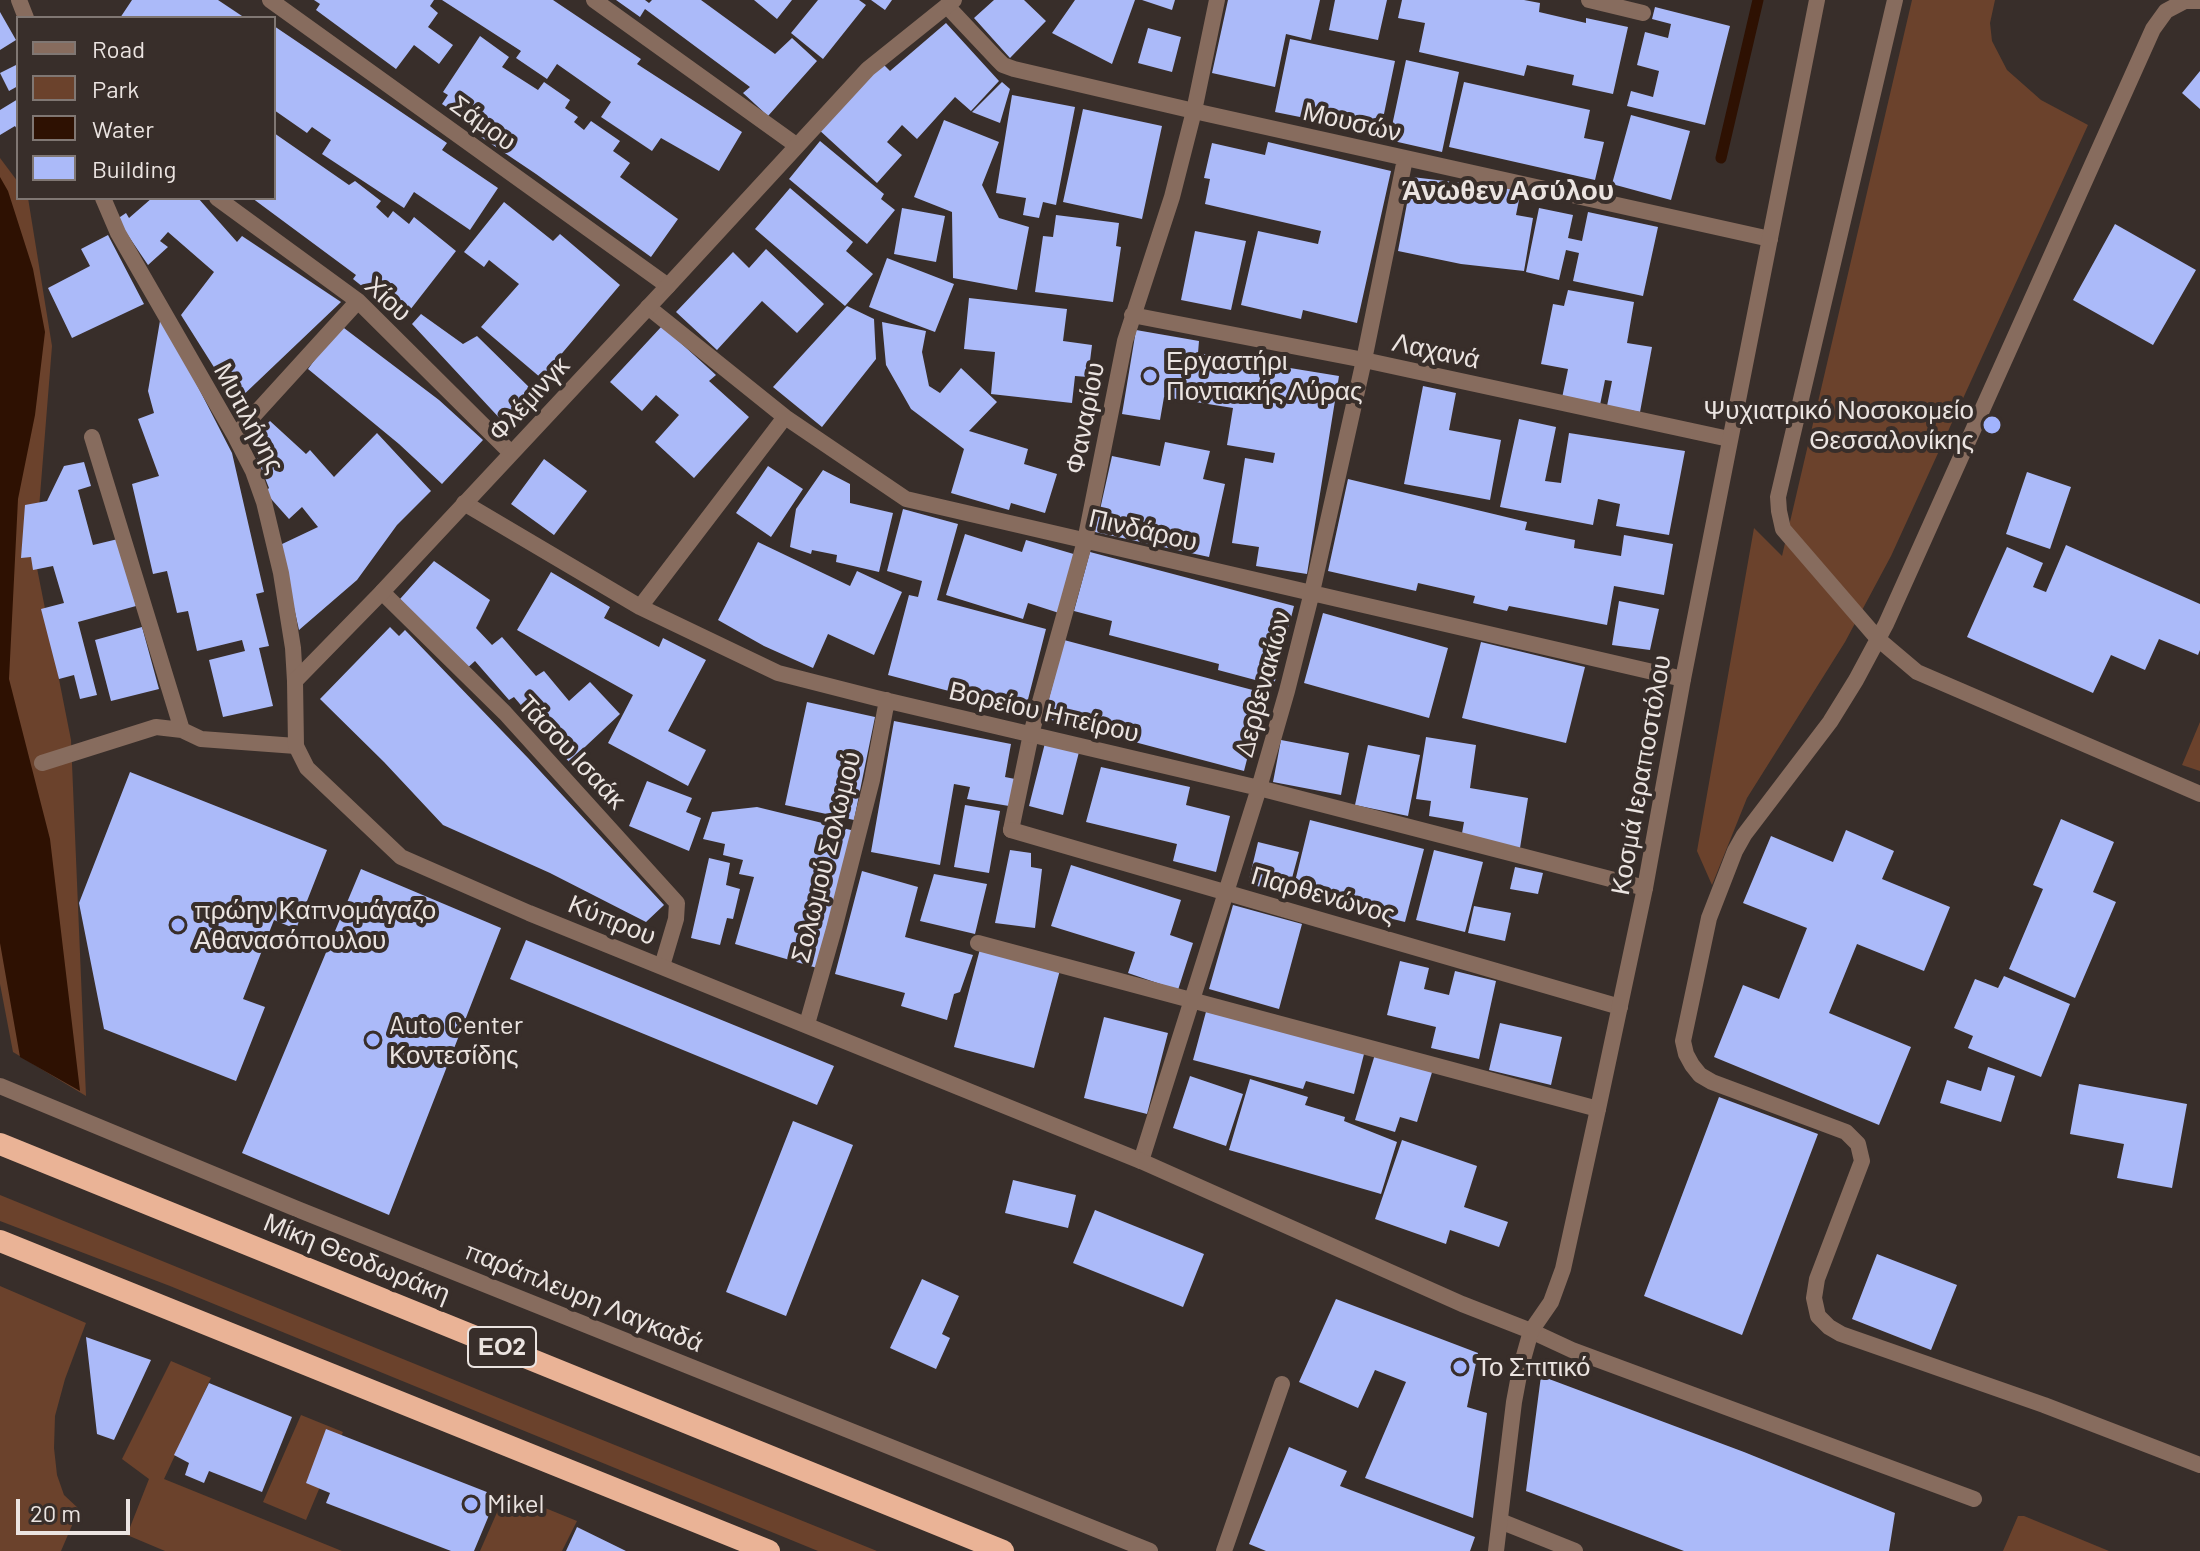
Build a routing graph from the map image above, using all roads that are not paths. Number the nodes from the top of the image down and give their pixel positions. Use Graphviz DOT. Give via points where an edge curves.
graph roads {
  1 [pos="270,0"];
  2 [pos="594,0"];
  3 [pos="1217,0"];
  4 [pos="1589,0"];
  5 [pos="1817,0"];
  6 [pos="1895,0"];
  7 [pos="2200,1"];
  8 [pos="951,3"];
  9 [pos="1643,13"];
  10 [pos="1194,111"];
  11 [pos="796,145"];
  12 [pos="1405,159"];
  13 [pos="104,200"];
  14 [pos="220,200"];
  15 [pos="1770,239"];
  16 [pos="668,286"];
  17 [pos="358,301"];
  18 [pos="648,307"];
  19 [pos="1132,315"];
  20 [pos="1364,360"];
  21 [pos="785,417"];
  22 [pos="235,436"];
  23 [pos="92,437"];
  24 [pos="1729,439"];
  25 [pos="511,453"];
  26 [pos="464,503"];
  27 [pos="1085,541"];
  28 [pos="382,592"];
  29 [pos="1312,592"];
  30 [pos="640,607"];
  31 [pos="1878,639"];
  32 [pos="1683,679"];
  33 [pos="295,681"];
  34 [pos="887,700"];
  35 [pos="182,730"];
  36 [pos="1031,734"];
  37 [pos="296,746"];
  38 [pos="42,763"];
  39 [pos="1259,788"];
  40 [pos="2200,794"];
  41 [pos="1011,830"];
  42 [pos="1645,888"];
  43 [pos="1226,892"];
  44 [pos="978,943"];
  45 [pos="662,966"];
  46 [pos="1191,1001"];
  47 [pos="1620,1007"];
  48 [pos="807,1024"];
  49 [pos="0,1086"];
  50 [pos="1598,1109"];
  51 [pos="0,1144"];
  52 [pos="1141,1161"];
  53 [pos="0,1241"];
  54 [pos="1531,1331"];
  55 [pos="1282,1384"];
  56 [pos="2200,1465"];
  57 [pos="1974,1499"];
  58 [pos="1500,1521"];
  59 [pos="769,1551"];
  60 [pos="1003,1551"];
  61 [pos="1150,1551"];
  62 [pos="1224,1551"];
  63 [pos="1496,1551"];
  64 [pos="1575,1551"];
  1 -- 16 [label="street, Σάμου"];
  2 -- 11 [label="street"];
  3 -- 10 [label="street, Φαναρίου"];
  4 -- 9 [label="street"];
  5 -- 15 [label="street, Κοσμά Ιεραποστόλου"];
  6 -- 31 [label="street" via="1778,497 1788,537"];
  7 -- 31 [label="street" via="2185,1 2166,11 2153,29"];
  8 -- 10 [label="street, Μουσών" via="1003,65"];
  8 -- 11 [label="street, Φλέμινγκ" via="868,69"];
  10 -- 12 [label="street, Μουσών"];
  10 -- 19 [label="street, Φαναρίου"];
  11 -- 16 [label="street, Φλέμινγκ"];
  12 -- 15 [label="street, Μουσών"];
  12 -- 20 [label="street, Δερβενακίων"];
  13 -- 22 [label="street, Μυτιλήνης"];
  14 -- 17 [label="street, Χίου"];
  15 -- 24 [label="street, Κοσμά Ιεραποστόλου"];
  16 -- 18 [label="street, Φλέμινγκ"];
  17 -- 22 [label="street"];
  17 -- 25 [label="street, Χίου"];
  18 -- 21 [label="street, Πινδάρου"];
  18 -- 25 [label="street, Φλέμινγκ"];
  19 -- 20 [label="street, Λαχανά"];
  19 -- 27 [label="street, Φαναρίου"];
  20 -- 24 [label="street, Λαχανά"];
  20 -- 29 [label="street, Δερβενακίων"];
  21 -- 27 [label="street, Πινδάρου" via="906,499"];
  21 -- 30 [label="street"];
  22 -- 33 [label="street, Μυτιλήνης" via="253,471 273,535"];
  23 -- 35 [label="street"];
  24 -- 32 [label="street, Κοσμά Ιεραποστόλου"];
  25 -- 26 [label="street, Φλέμινγκ"];
  26 -- 28 [label="street, Φλέμινγκ"];
  26 -- 30 [label="street, Βορείου Ηπείρου"];
  27 -- 29 [label="street, Πινδάρου"];
  27 -- 36 [label="street, Φαναρίου"];
  28 -- 33 [label="street, Φλέμινγκ"];
  28 -- 45 [label="street, Τάσου Ισαάκ" via="505,713 677,903"];
  29 -- 32 [label="street, Πινδάρου"];
  29 -- 39 [label="street, Δερβενακίων"];
  30 -- 34 [label="street, Βορείου Ηπείρου" via="778,673"];
  31 -- 40 [label="street" via="1917,672"];
  31 -- 56 [label="street" via="1830,722 1735,851 1709,918 1683,1041 1686,1054 1700,1075 1712,1082 1846,1132 1858,1144 1862,1161 1817,1279 1818,1316 1829,1327"];
  32 -- 42 [label="street, Κοσμά Ιεραποστόλου"];
  33 -- 37 [label="street"];
  34 -- 36 [label="street, Βορείου Ηπείρου"];
  34 -- 48 [label="street, Σολωμού Σολωμού" via="868,794"];
  35 -- 37 [label="street" via="201,739"];
  35 -- 38 [label="street" via="156,727"];
  36 -- 39 [label="street, Βορείου Ηπείρου"];
  36 -- 41 [label="street, Φαναρίου"];
  37 -- 45 [label="street, Κύπρου" via="307,768 401,857"];
  39 -- 42 [label="street, Βορείου Ηπείρου"];
  39 -- 43 [label="street, Δερβενακίων"];
  41 -- 43 [label="street, Παρθενώνος"];
  42 -- 47 [label="street, Κοσμά Ιεραποστόλου"];
  43 -- 46 [label="street, Δερβενακίων"];
  43 -- 47 [label="street, Παρθενώνος"];
  44 -- 46 [label="street"];
  45 -- 48 [label="street, Κύπρου"];
  46 -- 50 [label="street"];
  46 -- 52 [label="street, Δερβενακίων"];
  47 -- 50 [label="street, Κοσμά Ιεραποστόλου"];
  48 -- 52 [label="street, Κύπρου"];
  49 -- 61 [label="street, παράπλευρη Λαγκαδά"];
  50 -- 54 [label="street, Κοσμά Ιεραποστόλου" via="1561,1277"];
  51 -- 60 [label="highway, Μίκη Θεοδωράκη / ΕΟ2"];
  52 -- 54 [label="street, Κύπρου"];
  53 -- 59 [label="highway"];
  54 -- 57 [label="street, Κύπρου"];
  54 -- 58 [label="street, Κοσμά Ιεραποστόλου" via="1514,1402"];
  55 -- 62 [label="street"];
  58 -- 63 [label="street, Κοσμά Ιεραποστόλου"];
  58 -- 64 [label="street"];
}
